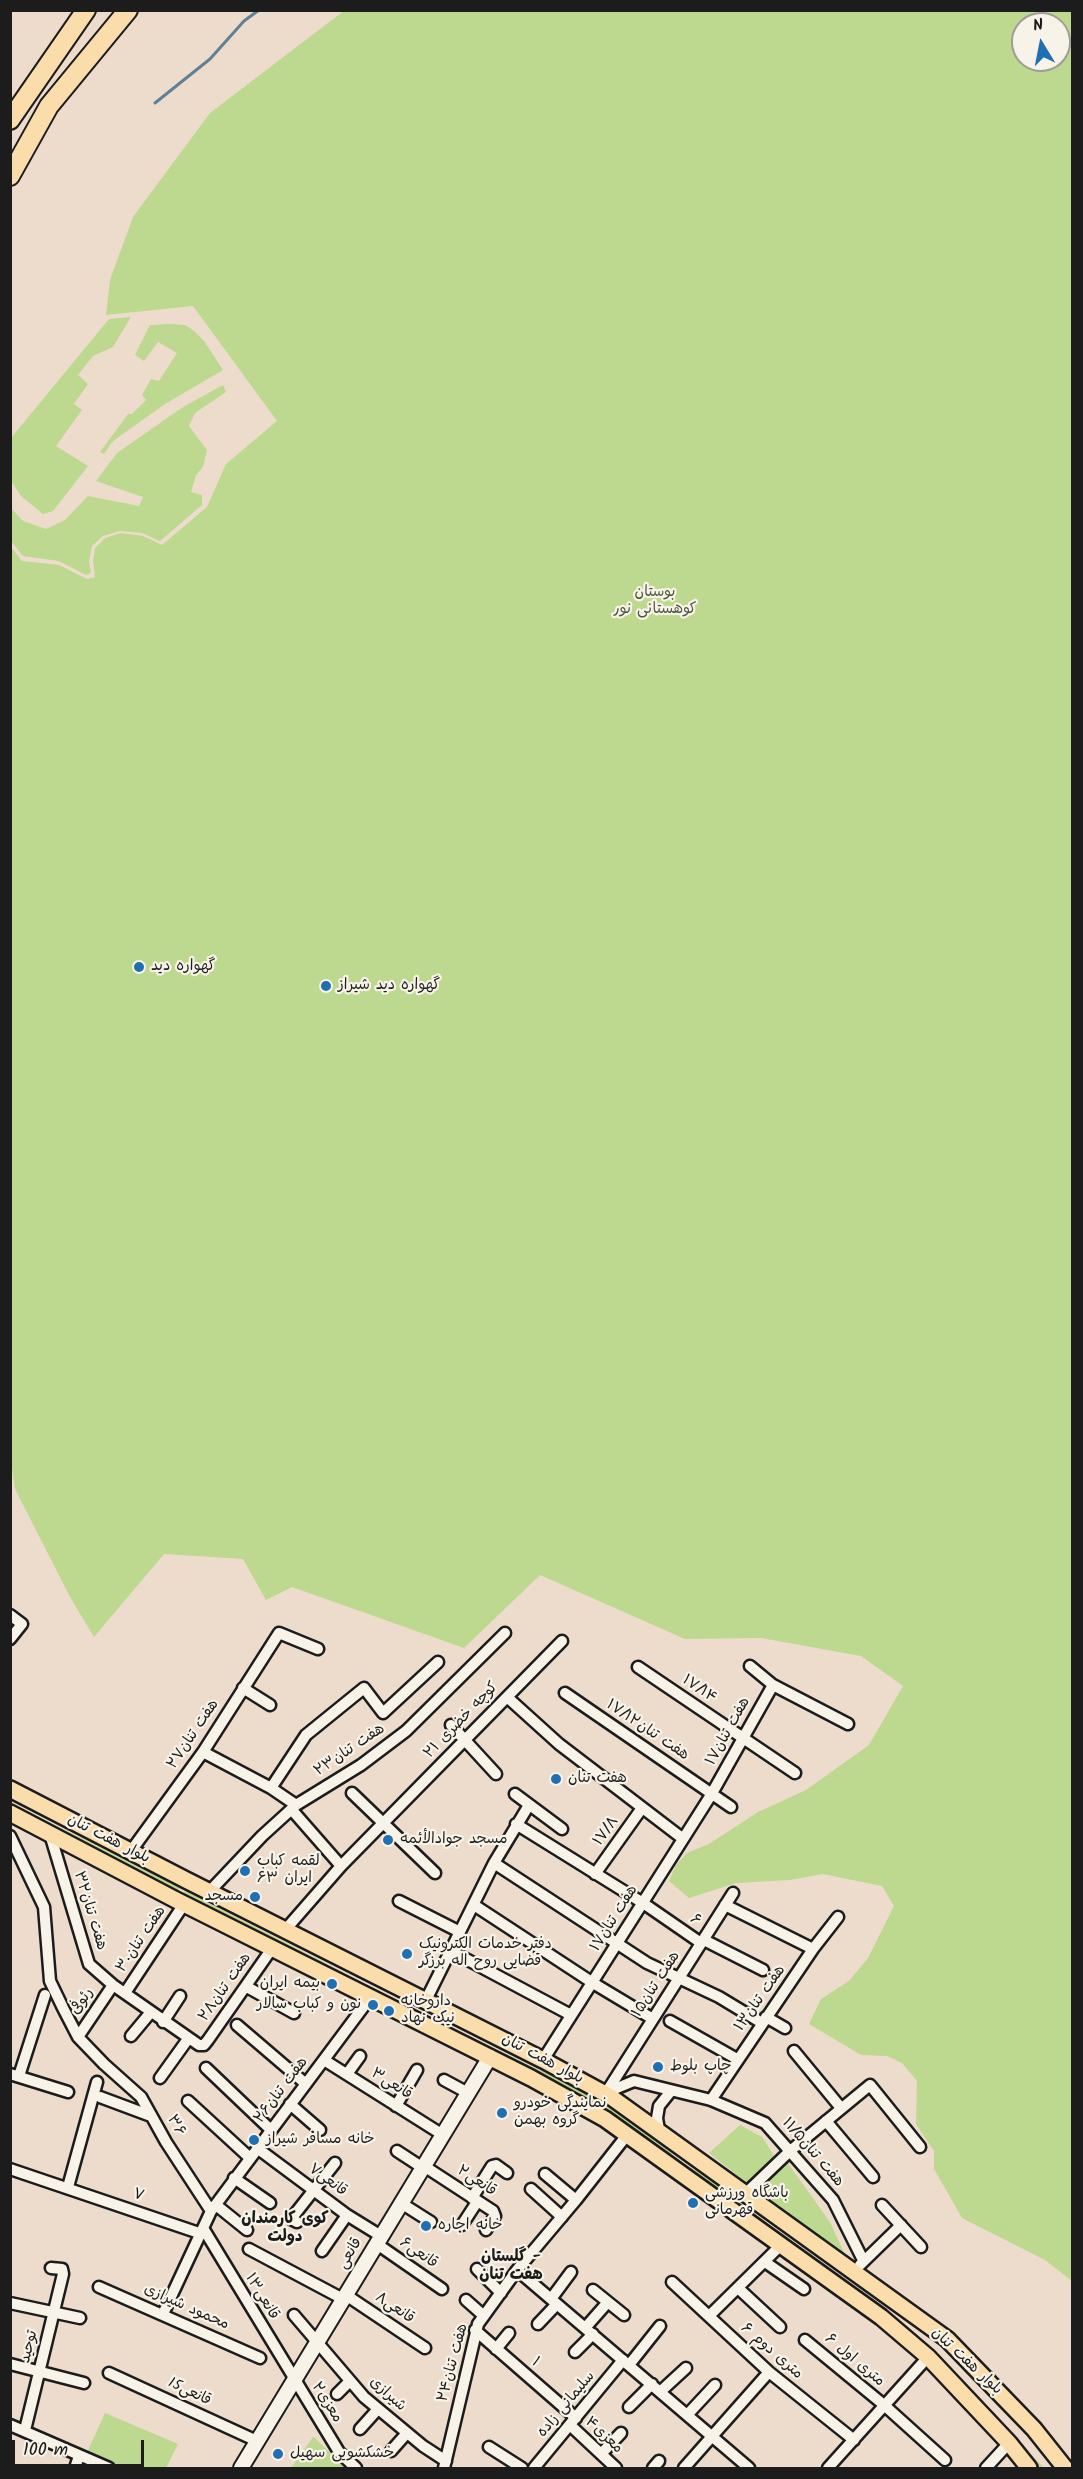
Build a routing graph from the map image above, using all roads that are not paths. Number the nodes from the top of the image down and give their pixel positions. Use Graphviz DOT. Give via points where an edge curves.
graph roads {
  1 [pos="86,10"];
  2 [pos="128,10"];
  3 [pos="10,120"];
  4 [pos="10,176"];
  5 [pos="10,1615"];
  6 [pos="505,1633"];
  7 [pos="10,1639"];
  8 [pos="562,1641"];
  9 [pos="318,1649"];
  10 [pos="438,1662"];
  11 [pos="750,1666"];
  12 [pos="638,1667"];
  13 [pos="773,1685"];
  14 [pos="243,1688"];
  15 [pos="565,1693"];
  16 [pos="507,1697"];
  17 [pos="270,1706"];
  18 [pos="848,1724"];
  19 [pos="451,1725"];
  20 [pos="743,1738"];
  21 [pos="464,1741"];
  22 [pos="202,1752"];
  23 [pos="795,1773"];
  24 [pos="496,1774"];
  25 [pos="271,1788"];
  26 [pos="10,1789"];
  27 [pos="352,1793"];
  28 [pos="515,1794"];
  29 [pos="712,1794"];
  30 [pos="529,1805"];
  31 [pos="731,1807"];
  32 [pos="294,1808"];
  33 [pos="642,1808"];
  34 [pos="10,1814"];
  35 [pos="384,1822"];
  36 [pos="516,1824"];
  37 [pos="562,1829"];
  38 [pos="50,1834"];
  39 [pos="10,1836"];
  40 [pos="682,1838"];
  41 [pos="131,1851"];
  42 [pos="494,1863"];
  43 [pos="341,1866"];
  44 [pos="435,1873"];
  45 [pos="595,1874"];
  46 [pos="209,1892"];
  47 [pos="733,1893"];
  48 [pos="399,1901"];
  49 [pos="643,1903"];
  50 [pos="184,1904"];
  51 [pos="474,1905"];
  52 [pos="725,1905"];
  53 [pos="838,1917"];
  54 [pos="286,1929"];
  55 [pos="460,1932"];
  56 [pos="702,1941"];
  57 [pos="617,1945"];
  58 [pos="273,1947"];
  59 [pos="813,1949"];
  60 [pos="451,1951"];
  61 [pos="763,1970"];
  62 [pos="678,1979"];
  63 [pos="593,1983"];
  64 [pos="113,1984"];
  65 [pos="247,1987"];
  66 [pos="125,1993"];
  67 [pos="45,1995"];
  68 [pos="180,1996"];
  69 [pos="370,1998"];
  70 [pos="426,2000"];
  71 [pos="151,2012"];
  72 [pos="294,2013"];
  73 [pos="571,2015"];
  74 [pos="652,2019"];
  75 [pos="764,2020"];
  76 [pos="670,2021"];
  77 [pos="164,2022"];
  78 [pos="237,2025"];
  79 [pos="785,2028"];
  80 [pos="131,2036"];
  81 [pos="78,2037"];
  82 [pos="188,2039"];
  83 [pos="204,2045"];
  84 [pos="794,2051"];
  85 [pos="360,2056"];
  86 [pos="490,2057"];
  87 [pos="737,2059"];
  88 [pos="324,2060"];
  89 [pos="543,2060"];
  90 [pos="206,2068"];
  91 [pos="417,2070"];
  92 [pos="347,2074"];
  93 [pos="15,2075"];
  94 [pos="160,2078"];
  95 [pos="444,2080"];
  96 [pos="97,2082"];
  97 [pos="306,2084"];
  98 [pos="671,2091"];
  99 [pos="68,2092"];
  100 [pos="468,2093"];
  101 [pos="605,2093"];
  102 [pos="100,2097"];
  103 [pos="711,2100"];
  104 [pos="188,2101"];
  105 [pos="290,2104"];
  106 [pos="396,2106"];
  107 [pos="841,2108"];
  108 [pos="151,2116"];
  109 [pos="826,2121"];
  110 [pos="271,2130"];
  111 [pos="320,2130"];
  112 [pos="659,2130"];
  113 [pos="443,2135"];
  114 [pos="627,2135"];
  115 [pos="920,2147"];
  116 [pos="257,2148"];
  117 [pos="397,2151"];
  118 [pos="790,2151"];
  119 [pos="692,2153"];
  120 [pos="250,2158"];
  121 [pos="335,2163"];
  122 [pos="424,2167"];
  123 [pos="10,2169"];
  124 [pos="679,2172"];
  125 [pos="507,2173"];
  126 [pos="545,2174"];
  127 [pos="873,2177"];
  128 [pos="234,2178"];
  129 [pos="68,2187"];
  130 [pos="531,2189"];
  131 [pos="313,2190"];
  132 [pos="746,2193"];
  133 [pos="475,2200"];
  134 [pos="576,2200"];
  135 [pos="270,2203"];
  136 [pos="402,2203"];
  137 [pos="882,2205"];
  138 [pos="214,2208"];
  139 [pos="347,2215"];
  140 [pos="562,2217"];
  141 [pos="297,2222"];
  142 [pos="432,2222"];
  143 [pos="462,2225"];
  144 [pos="901,2225"];
  145 [pos="201,2230"];
  146 [pos="247,2230"];
  147 [pos="486,2230"];
  148 [pos="379,2240"];
  149 [pos="781,2245"];
  150 [pos="921,2247"];
  151 [pos="249,2249"];
  152 [pos="322,2251"];
  153 [pos="765,2262"];
  154 [pos="859,2267"];
  155 [pos="51,2268"];
  156 [pos="477,2269"];
  157 [pos="517,2270"];
  158 [pos="571,2272"];
  159 [pos="672,2282"];
  160 [pos="99,2287"];
  161 [pos="738,2288"];
  162 [pos="442,2289"];
  163 [pos="804,2289"];
  164 [pos="593,2290"];
  165 [pos="501,2293"];
  166 [pos="344,2297"];
  167 [pos="466,2300"];
  168 [pos="554,2301"];
  169 [pos="608,2302"];
  170 [pos="10,2303"];
  171 [pos="54,2313"];
  172 [pos="163,2314"];
  173 [pos="294,2315"];
  174 [pos="624,2315"];
  175 [pos="484,2316"];
  176 [pos="709,2316"];
  177 [pos="80,2319"];
  178 [pos="538,2324"];
  179 [pos="660,2326"];
  180 [pos="780,2327"];
  181 [pos="475,2330"];
  182 [pos="589,2331"];
  183 [pos="509,2333"];
  184 [pos="805,2340"];
  185 [pos="317,2342"];
  186 [pos="425,2348"];
  187 [pos="496,2349"];
  188 [pos="575,2352"];
  189 [pos="928,2357"];
  190 [pos="260,2358"];
  191 [pos="626,2362"];
  192 [pos="10,2364"];
  193 [pos="686,2368"];
  194 [pos="769,2372"];
  195 [pos="39,2373"];
  196 [pos="109,2373"];
  197 [pos="294,2381"];
  198 [pos="350,2381"];
  199 [pos="84,2383"];
  200 [pos="652,2384"];
  201 [pos="715,2385"];
  202 [pos="661,2391"];
  203 [pos="338,2394"];
  204 [pos="884,2405"];
  205 [pos="629,2407"];
  206 [pos="378,2409"];
  207 [pos="688,2414"];
  208 [pos="573,2422"];
  209 [pos="10,2425"];
  210 [pos="360,2429"];
  211 [pos="25,2430"];
  212 [pos="407,2433"];
  213 [pos="621,2433"];
  214 [pos="711,2436"];
  215 [pos="854,2440"];
  216 [pos="257,2441"];
  217 [pos="1009,2443"];
  218 [pos="489,2447"];
  219 [pos="391,2451"];
  220 [pos="602,2453"];
  221 [pos="80,2456"];
  222 [pos="945,2460"];
  223 [pos="445,2465"];
  224 [pos="75,2469"];
  225 [pos="109,2469"];
  226 [pos="240,2469"];
  227 [pos="356,2469"];
  228 [pos="522,2469"];
  229 [pos="534,2469"];
  230 [pos="616,2469"];
  231 [pos="684,2469"];
  232 [pos="749,2469"];
  233 [pos="828,2469"];
  234 [pos="986,2469"];
  235 [pos="1029,2469"];
  236 [pos="1065,2469"];
  1 -- 3 [label="highway"];
  2 -- 4 [label="highway" via="49,106"];
  5 -- 7 [label="street" via="22,1624"];
  6 -- 32 [label="street, هفت تنان۲۳" via="406,1731"];
  8 -- 16 [label="street, کوچه خضری ۲۱"];
  9 -- 14 [label="street, هفت تنان۲۷" via="279,1633"];
  10 -- 25 [label="street" via="383,1713 364,1688 306,1735"];
  11 -- 13 [label="street"];
  12 -- 20 [label="street, ۱۷/۱۴"];
  13 -- 18 [label="street"];
  13 -- 20 [label="street, ۱۷هفت تنان"];
  14 -- 17 [label="street"];
  14 -- 22 [label="street, هفت تنان۲۷"];
  15 -- 29 [label="street, ۱۷/۱۲هفت تنان"];
  16 -- 21 [label="street, کوچه خضری ۲۱"];
  16 -- 33 [label="street" via="559,1744"];
  19 -- 21 [label="street"];
  20 -- 23 [label="street, ۱۷/۱۴"];
  20 -- 29 [label="street, ۱۷هفت تنان"];
  21 -- 24 [label="street"];
  21 -- 35 [label="street, کوچه خضری ۲۱"];
  22 -- 25 [label="street"];
  22 -- 41 [label="street, هفت تنان۲۷"];
  25 -- 32 [label="street"];
  26 -- 41 [label="main road, بلوار هفت تنان"];
  27 -- 35 [label="street"];
  28 -- 30 [label="street"];
  29 -- 31 [label="street, ۱۷/۱۲هفت تنان"];
  29 -- 40 [label="street, هفت تنان۱۷"];
  30 -- 36 [label="street"];
  30 -- 37 [label="street"];
  32 -- 43 [label="street"];
  32 -- 46 [label="street, هفت تنان۲۳"];
  33 -- 40 [label="street"];
  33 -- 45 [label="street, ۱۷/۸"];
  34 -- 38 [label="main road, بلوار هفت تنان"];
  35 -- 43 [label="street, کوچه خضری ۲۱"];
  35 -- 44 [label="street"];
  36 -- 42 [label="street"];
  36 -- 45 [label="street, ۶"];
  38 -- 50 [label="main road, بلوار هفت تنان"];
  38 -- 64 [label="street, هفت تنان۳۲" via="87,1958 93,1969"];
  39 -- 81 [label="street, ۳۶" via="44,1907 50,1981"];
  40 -- 49 [label="street, هفت تنان۱۷"];
  41 -- 46 [label="main road, بلوار هفت تنان"];
  42 -- 51 [label="street"];
  42 -- 57 [label="street"];
  43 -- 54 [label="street, کوچه خضری ۲۱"];
  45 -- 49 [label="street, ۶"];
  46 -- 54 [label="main road, بلوار هفت تنان"];
  47 -- 52 [label="street, هفت تنان۱۵"];
  48 -- 55 [label="street"];
  49 -- 56 [label="street, ۶"];
  49 -- 57 [label="street, هفت تنان۱۷"];
  50 -- 58 [label="main road, بلوار هفت تنان"];
  50 -- 66 [label="street, هفت تنان۳۰"];
  51 -- 55 [label="street"];
  51 -- 63 [label="street"];
  52 -- 56 [label="street, هفت تنان۱۵"];
  52 -- 59 [label="street"];
  53 -- 59 [label="street, ۱۳هفت تنان"];
  54 -- 70 [label="main road, بلوار هفت تنان"];
  55 -- 60 [label="street"];
  56 -- 61 [label="street, ۶"];
  56 -- 62 [label="street, هفت تنان۱۵"];
  57 -- 62 [label="street"];
  57 -- 63 [label="street, هفت تنان۱۷"];
  58 -- 65 [label="street, هفت تنان۲۸"];
  58 -- 69 [label="main road, بلوار هفت تنان"];
  59 -- 75 [label="street, ۱۳هفت تنان"];
  60 -- 70 [label="street"];
  60 -- 73 [label="street"];
  62 -- 74 [label="street, هفت تنان۱۵"];
  62 -- 75 [label="street"];
  63 -- 73 [label="street, هفت تنان۱۷"];
  63 -- 74 [label="street"];
  64 -- 66 [label="street, هفت تنان۳۲"];
  64 -- 81 [label="street, رئوفی"];
  65 -- 72 [label="street"];
  65 -- 83 [label="street, هفت تنان۲۸"];
  66 -- 71 [label="street, هفت تنان۳۲"];
  67 -- 93 [label="street"];
  68 -- 77 [label="street"];
  69 -- 86 [label="main road, بلوار هفت تنان"];
  69 -- 88 [label="street, هفت تنان۲۶"];
  70 -- 89 [label="main road, بلوار هفت تنان"];
  71 -- 77 [label="street, هفت تنان۳۲"];
  71 -- 80 [label="street"];
  73 -- 89 [label="street, هفت تنان۱۷"];
  74 -- 101 [label="street, هفت تنان۱۵"];
  75 -- 79 [label="street"];
  75 -- 87 [label="street, ۱۳هفت تنان"];
  76 -- 87 [label="street"];
  77 -- 82 [label="street, هفت تنان۳۲"];
  78 -- 97 [label="street"];
  81 -- 108 [label="street, ۳۶" via="141,2097"];
  82 -- 83 [label="street, هفت تنان۳۲"];
  82 -- 94 [label="street"];
  84 -- 107 [label="street"];
  85 -- 92 [label="street"];
  86 -- 100 [label="street, قانعی"];
  86 -- 114 [label="main road, بلوار هفت تنان" via="587,2108"];
  87 -- 103 [label="street, ۱۳هفت تنان"];
  88 -- 92 [label="street, ۳قانعی"];
  88 -- 97 [label="street, هفت تنان۲۶"];
  89 -- 101 [label="main road, بلوار هفت تنان"];
  90 -- 110 [label="street"];
  91 -- 106 [label="street"];
  92 -- 106 [label="street, ۳قانعی"];
  93 -- 99 [label="street"];
  95 -- 100 [label="street"];
  96 -- 129 [label="street"];
  97 -- 105 [label="street, هفت تنان۲۶"];
  98 -- 101 [label="street" via="634,2081"];
  98 -- 103 [label="street, ۱۱/۵هفت تنان"];
  98 -- 112 [label="street" via="659,2106"];
  100 -- 113 [label="street, قانعی"];
  101 -- 112 [label="main road, بلوار هفت تنان"];
  102 -- 108 [label="street"];
  103 -- 118 [label="street, ۱۱/۵هفت تنان" via="765,2123"];
  104 -- 120 [label="street"];
  105 -- 110 [label="street, هفت تنان۲۶"];
  105 -- 111 [label="street"];
  106 -- 113 [label="street, ۳قانعی"];
  107 -- 109 [label="street"];
  107 -- 115 [label="street" via="870,2085"];
  108 -- 138 [label="street, ۳۶"];
  109 -- 118 [label="street"];
  109 -- 127 [label="street"];
  110 -- 116 [label="street, هفت تنان۲۶"];
  112 -- 119 [label="main road, بلوار هفت تنان"];
  113 -- 122 [label="street, قانعی"];
  114 -- 124 [label="main road, بلوار هفت تنان"];
  114 -- 134 [label="street, هفت تنان۲۴"];
  116 -- 120 [label="street, هفت تنان۲۶"];
  116 -- 131 [label="street, ۷قانعی"];
  117 -- 122 [label="street, ۲قانعی"];
  118 -- 132 [label="street"];
  118 -- 154 [label="street, ۱۱/۵هفت تنان" via="833,2200"];
  119 -- 124 [label="main road"];
  119 -- 132 [label="main road, بلوار هفت تنان"];
  120 -- 128 [label="street, هفت تنان۲۶"];
  121 -- 131 [label="street"];
  122 -- 133 [label="street, ۲قانعی"];
  122 -- 136 [label="street, قانعی"];
  123 -- 129 [label="street, ۷"];
  124 -- 149 [label="main road, بلوار هفت تنان"];
  125 -- 133 [label="street" via="492,2166"];
  126 -- 134 [label="street"];
  128 -- 135 [label="street"];
  128 -- 138 [label="street, هفت تنان۲۶"];
  129 -- 145 [label="street, ۷"];
  130 -- 140 [label="street"];
  131 -- 139 [label="street, ۷قانعی"];
  131 -- 141 [label="street" via="291,2218"];
  132 -- 154 [label="main road, بلوار هفت تنان"];
  133 -- 143 [label="street"];
  133 -- 147 [label="street, ۲قانعی" via="495,2214"];
  134 -- 140 [label="street, هفت تنان۲۴"];
  136 -- 142 [label="street"];
  136 -- 148 [label="street, قانعی"];
  137 -- 144 [label="street"];
  138 -- 145 [label="street, هفت تنان۲۶"];
  138 -- 146 [label="street, ۳۶"];
  139 -- 148 [label="street, ۷قانعی"];
  139 -- 152 [label="street"];
  140 -- 157 [label="street, هفت تنان۲۴"];
  144 -- 150 [label="street"];
  144 -- 154 [label="street"];
  145 -- 172 [label="street, هفت تنان۲۶"];
  145 -- 197 [label="street, ۱۳قانعی"];
  148 -- 162 [label="street, ۶قانعی"];
  148 -- 166 [label="street, قانعی"];
  149 -- 153 [label="street"];
  149 -- 189 [label="main road, بلوار هفت تنان"];
  151 -- 166 [label="street, ۸قانعی"];
  153 -- 161 [label="street"];
  153 -- 163 [label="street"];
  154 -- 236 [label="main road, بلوار هفت تنان" via="946,2339 1034,2429"];
  155 -- 171 [label="street, توحید" via="63,2271"];
  156 -- 165 [label="street"];
  157 -- 165 [label="street, هفت تنان۲۴"];
  157 -- 168 [label="street"];
  158 -- 168 [label="street"];
  159 -- 176 [label="street, ۶ متری دوم"];
  160 -- 172 [label="street, محمود شیرازی"];
  161 -- 176 [label="street"];
  161 -- 180 [label="street"];
  164 -- 169 [label="street"];
  165 -- 175 [label="street, هفت تنان۲۴"];
  166 -- 185 [label="street, قانعی"];
  166 -- 186 [label="street, ۸قانعی"];
  167 -- 175 [label="street"];
  168 -- 178 [label="street"];
  168 -- 182 [label="street"];
  169 -- 174 [label="street"];
  169 -- 182 [label="street"];
  170 -- 171 [label="street"];
  171 -- 177 [label="street"];
  171 -- 195 [label="street, توحید"];
  172 -- 190 [label="street, محمود شیرازی"];
  173 -- 185 [label="street, شیرازی"];
  175 -- 181 [label="street, هفت تنان۲۴"];
  176 -- 194 [label="street, ۶ متری دوم"];
  179 -- 191 [label="street, سلیمانی زاده"];
  181 -- 187 [label="street, ۱"];
  181 -- 223 [label="street, هفت تنان۲۴"];
  182 -- 188 [label="street"];
  182 -- 191 [label="street"];
  183 -- 187 [label="street"];
  184 -- 204 [label="street, ۶ متری اول"];
  185 -- 197 [label="street, قانعی"];
  185 -- 198 [label="street, شیرازی"];
  187 -- 208 [label="street, ۱"];
  189 -- 204 [label="street"];
  189 -- 217 [label="main road, بلوار هفت تنان"];
  191 -- 200 [label="street"];
  191 -- 208 [label="street, سلیمانی زاده"];
  192 -- 195 [label="street"];
  193 -- 202 [label="street"];
  194 -- 214 [label="street"];
  194 -- 215 [label="street, ۶ متری دوم"];
  195 -- 199 [label="street"];
  195 -- 211 [label="street, توحید"];
  196 -- 216 [label="street, 15قانعی"];
  197 -- 216 [label="street, قانعی"];
  197 -- 227 [label="street, ۲معزی" via="339,2452"];
  198 -- 203 [label="street"];
  198 -- 206 [label="street, شیرازی"];
  200 -- 202 [label="street"];
  200 -- 205 [label="street"];
  201 -- 207 [label="street"];
  202 -- 207 [label="street"];
  204 -- 215 [label="street"];
  204 -- 222 [label="street, ۶ متری اول"];
  206 -- 210 [label="street"];
  206 -- 212 [label="street, شیرازی"];
  207 -- 214 [label="street"];
  208 -- 220 [label="street, ۴معزی"];
  208 -- 229 [label="street, سلیمانی زاده"];
  209 -- 211 [label="street"];
  211 -- 221 [label="street"];
  212 -- 219 [label="street"];
  212 -- 223 [label="street, شیرازی"];
  213 -- 220 [label="street"];
  214 -- 231 [label="street"];
  214 -- 232 [label="street"];
  215 -- 233 [label="street"];
  216 -- 226 [label="street, قانعی"];
  217 -- 234 [label="street"];
  217 -- 235 [label="main road, بلوار هفت تنان"];
  218 -- 228 [label="street"];
  220 -- 230 [label="street, ۴معزی"];
  221 -- 224 [label="street"];
  221 -- 225 [label="street"];
}
